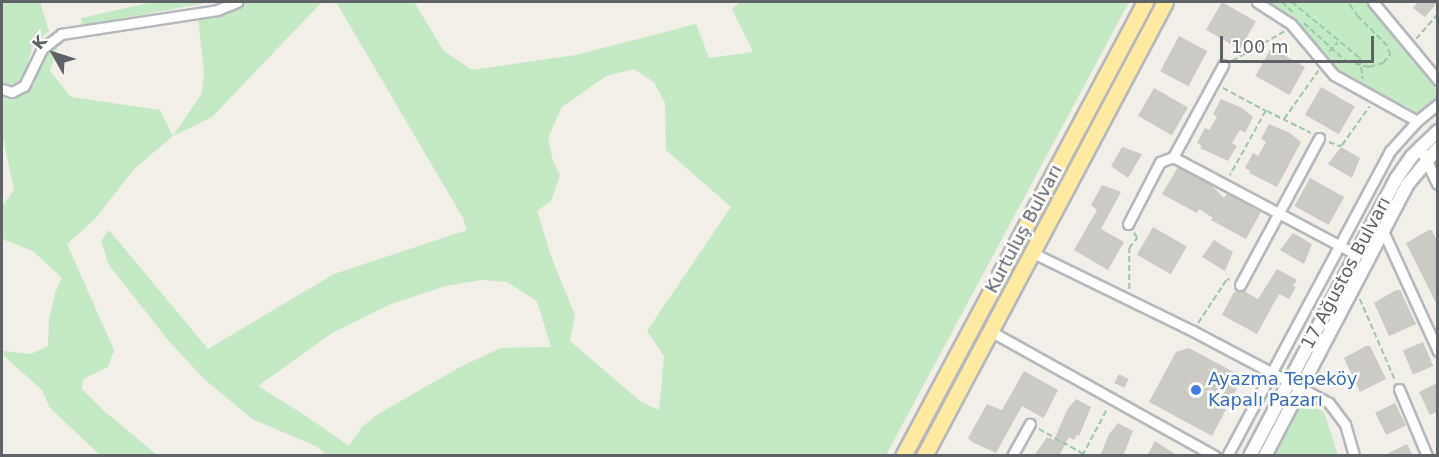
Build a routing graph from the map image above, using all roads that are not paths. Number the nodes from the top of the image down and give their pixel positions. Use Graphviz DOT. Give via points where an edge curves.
graph roads {
  1 [pos="237,2"];
  2 [pos="1145,2"];
  3 [pos="1165,2"];
  4 [pos="1257,2"];
  5 [pos="1373,2"];
  6 [pos="1223,65"];
  7 [pos="1437,81"];
  8 [pos="2,89"];
  9 [pos="1437,104"];
  10 [pos="1417,121"];
  11 [pos="1437,131"];
  12 [pos="1319,138"];
  13 [pos="1420,147"];
  14 [pos="1437,148"];
  15 [pos="1173,157"];
  16 [pos="1426,159"];
  17 [pos="1437,184"];
  18 [pos="1278,213"];
  19 [pos="1128,224"];
  20 [pos="1383,231"];
  21 [pos="1339,246"];
  22 [pos="1033,253"];
  23 [pos="1357,255"];
  24 [pos="1240,285"];
  25 [pos="992,332"];
  26 [pos="1437,351"];
  27 [pos="1271,373"];
  28 [pos="1294,385"];
  29 [pos="1399,389"];
  30 [pos="1030,424"];
  31 [pos="903,456"];
  32 [pos="924,456"];
  33 [pos="1012,456"];
  34 [pos="1215,456"];
  35 [pos="1227,456"];
  36 [pos="1250,456"];
  37 [pos="1265,456"];
  38 [pos="1354,456"];
  39 [pos="1427,456"];
  1 -- 8 [label="street" via="218,10 61,34 42,49 24,87 12,92"];
  2 -- 31 [label="highway, Kurtuluş Bulvarı"];
  3 -- 22 [label="highway, Kurtuluş Bulvarı"];
  4 -- 10 [label="street" via="1293,27 1322,64 1339,78"];
  5 -- 7 [label="street"];
  6 -- 15 [label="street"];
  9 -- 10 [label="street"];
  10 -- 21 [label="street" via="1390,151"];
  11 -- 13 [label="main road, 17 Ağustos Bulvarı"];
  12 -- 18 [label="street"];
  13 -- 16 [label="street"];
  13 -- 23 [label="main road, 17 Ağustos Bulvarı" via="1396,179"];
  14 -- 16 [label="main road, 17 Ağustos Bulvarı"];
  15 -- 18 [label="street"];
  15 -- 19 [label="street" via="1160,162"];
  16 -- 17 [label="street"];
  16 -- 20 [label="main road, 17 Ağustos Bulvarı"];
  18 -- 21 [label="street"];
  18 -- 24 [label="street"];
  20 -- 26 [label="street"];
  20 -- 28 [label="main road, 17 Ağustos Bulvarı"];
  21 -- 23 [label="street"];
  21 -- 27 [label="street"];
  22 -- 25 [label="highway, Kurtuluş Bulvarı"];
  22 -- 27 [label="street"];
  23 -- 28 [label="main road, 17 Ağustos Bulvarı"];
  25 -- 32 [label="highway, Kurtuluş Bulvarı"];
  25 -- 34 [label="street"];
  27 -- 28 [label="street"];
  27 -- 35 [label="street"];
  28 -- 36 [label="main road, 17 Ağustos Bulvarı"];
  28 -- 37 [label="main road, 17 Ağustos Bulvarı"];
  28 -- 38 [label="street" via="1337,411"];
  29 -- 39 [label="street"];
  30 -- 33 [label="street"];
}
